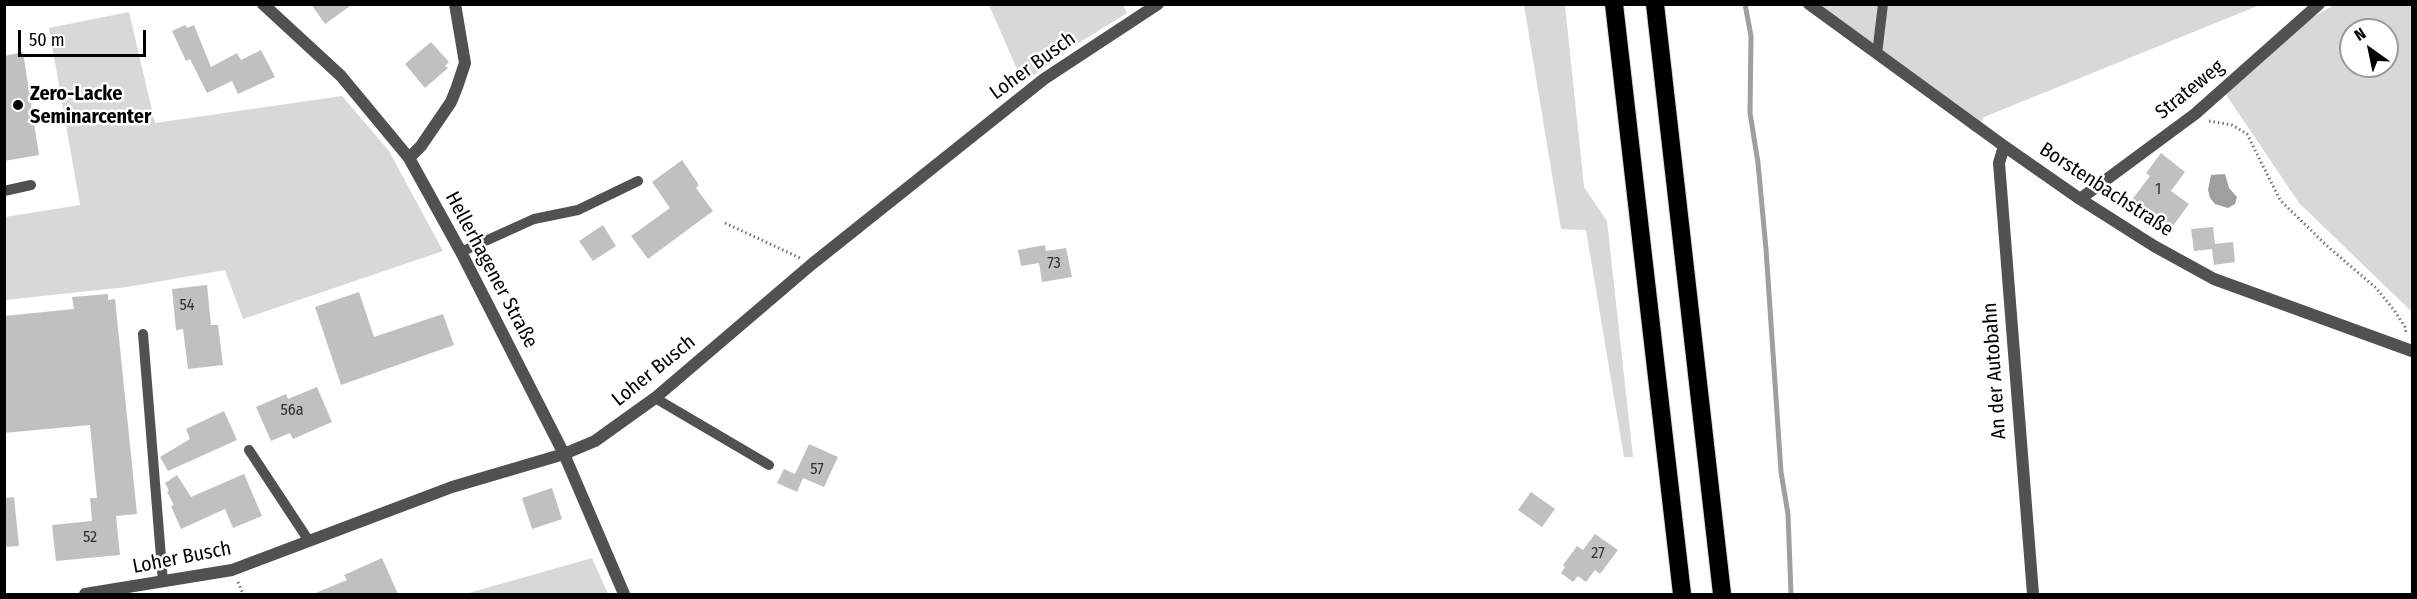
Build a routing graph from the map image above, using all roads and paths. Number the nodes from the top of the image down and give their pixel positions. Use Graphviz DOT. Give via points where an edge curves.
graph roads {
  1 [pos="263,4"];
  2 [pos="455,4"];
  3 [pos="1614,4"];
  4 [pos="1655,4"];
  5 [pos="1809,4"];
  6 [pos="1883,4"];
  7 [pos="2319,4"];
  8 [pos="1151,6"];
  9 [pos="1876,54"];
  10 [pos="2195,114"];
  11 [pos="2004,146"];
  12 [pos="409,158"];
  13 [pos="638,181"];
  14 [pos="31,185"];
  15 [pos="4,190"];
  16 [pos="2080,199"];
  17 [pos="725,223"];
  18 [pos="461,252"];
  19 [pos="812,264"];
  20 [pos="143,334"];
  21 [pos="2410,350"];
  22 [pos="656,398"];
  23 [pos="249,450"];
  24 [pos="564,454"];
  25 [pos="769,465"];
  26 [pos="309,541"];
  27 [pos="163,582"];
  28 [pos="85,594"];
  29 [pos="624,594"];
  30 [pos="1682,594"];
  31 [pos="1722,594"];
  32 [pos="2032,594"];
  1 -- 12 [label="street, Hellerhagener Straße" via="341,76"];
  2 -- 12 [label="street" via="465,63 445,111"];
  3 -- 30 [label="highway"];
  4 -- 31 [label="highway"];
  5 -- 9 [label="street, Borstenbachstraße"];
  6 -- 9 [label="lane"];
  7 -- 10 [label="street, Strateweg"];
  8 -- 19 [label="street, Loher Busch" via="1044,79"];
  9 -- 11 [label="street, Borstenbachstraße"];
  10 -- 16 [label="street, Strateweg"];
  10 -- 21 [label="path" via="2211,122 2232,125 2247,134 2280,200 2376,288 2405,327"];
  11 -- 16 [label="street, Borstenbachstraße"];
  11 -- 32 [label="street, An der Autobahn" via="1999,164"];
  12 -- 18 [label="street, Hellerhagener Straße"];
  13 -- 18 [label="lane" via="578,210 534,219"];
  14 -- 15 [label="lane"];
  16 -- 21 [label="street, Borstenbachstraße" via="2214,279"];
  17 -- 19 [label="path"];
  18 -- 24 [label="street, Hellerhagener Straße"];
  19 -- 22 [label="street, Loher Busch"];
  20 -- 27 [label="lane"];
  22 -- 24 [label="street, Loher Busch" via="595,441"];
  22 -- 25 [label="lane"];
  23 -- 26 [label="lane"];
  24 -- 26 [label="street, Loher Busch" via="452,487"];
  24 -- 29 [label="street, Hellerhagener Straße"];
  26 -- 27 [label="street, Loher Busch" via="232,570"];
  27 -- 28 [label="street, Loher Busch"];
}
